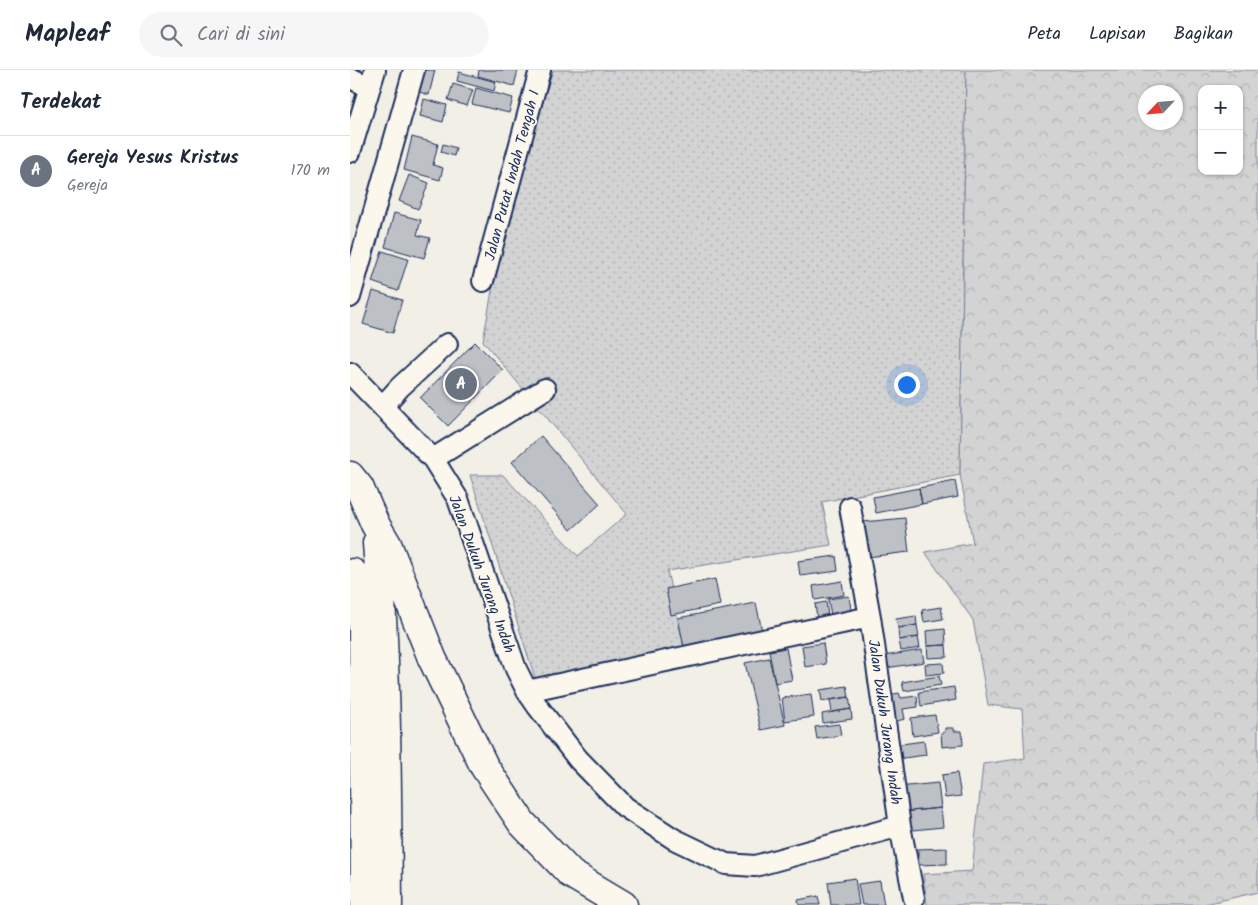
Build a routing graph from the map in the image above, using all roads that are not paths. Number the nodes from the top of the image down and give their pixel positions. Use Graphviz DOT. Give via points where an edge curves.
graph roads {
  1 [pos="414,70"];
  2 [pos="540,70"];
  3 [pos="350,78"];
  4 [pos="372,79"];
  5 [pos="350,152"];
  6 [pos="483,281"];
  7 [pos="350,297"];
  8 [pos="447,344"];
  9 [pos="350,373"];
  10 [pos="545,389"];
  11 [pos="383,406"];
  12 [pos="433,459"];
  13 [pos="350,476"];
  14 [pos="850,507"];
  15 [pos="376,524"];
  16 [pos="351,575"];
  17 [pos="870,617"];
  18 [pos="527,691"];
  19 [pos="900,826"];
  20 [pos="377,862"];
  21 [pos="914,898"];
  22 [pos="365,905"];
  23 [pos="388,905"];
  24 [pos="623,905"];
  1 -- 7 [label="street"];
  2 -- 6 [label="street, Jalan Putat Indah Tengah I"];
  3 -- 4 [label="street"];
  4 -- 5 [label="street"];
  8 -- 11 [label="street"];
  9 -- 11 [label="street, Jalan Dukuh Jurang Indah"];
  10 -- 12 [label="street"];
  11 -- 12 [label="street, Jalan Dukuh Jurang Indah"];
  12 -- 18 [label="street, Jalan Dukuh Jurang Indah" via="458,498 516,669"];
  13 -- 15 [label="highway"];
  14 -- 17 [label="street, Jalan Dukuh Jurang Indah"];
  15 -- 20 [label="highway" via="383,630"];
  15 -- 24 [label="highway" via="432,658 484,766 522,823 572,874"];
  16 -- 20 [label="highway" via="363,627"];
  17 -- 18 [label="street, Jalan Dukuh Jurang Indah"];
  17 -- 19 [label="street, Jalan Dukuh Jurang Indah"];
  18 -- 19 [label="street, Jalan Dukuh Jurang Indah" via="578,759 625,807 674,839 726,864 755,866"];
  19 -- 21 [label="street, Jalan Dukuh Jurang Indah"];
  20 -- 22 [label="highway"];
  20 -- 23 [label="highway"];
}
